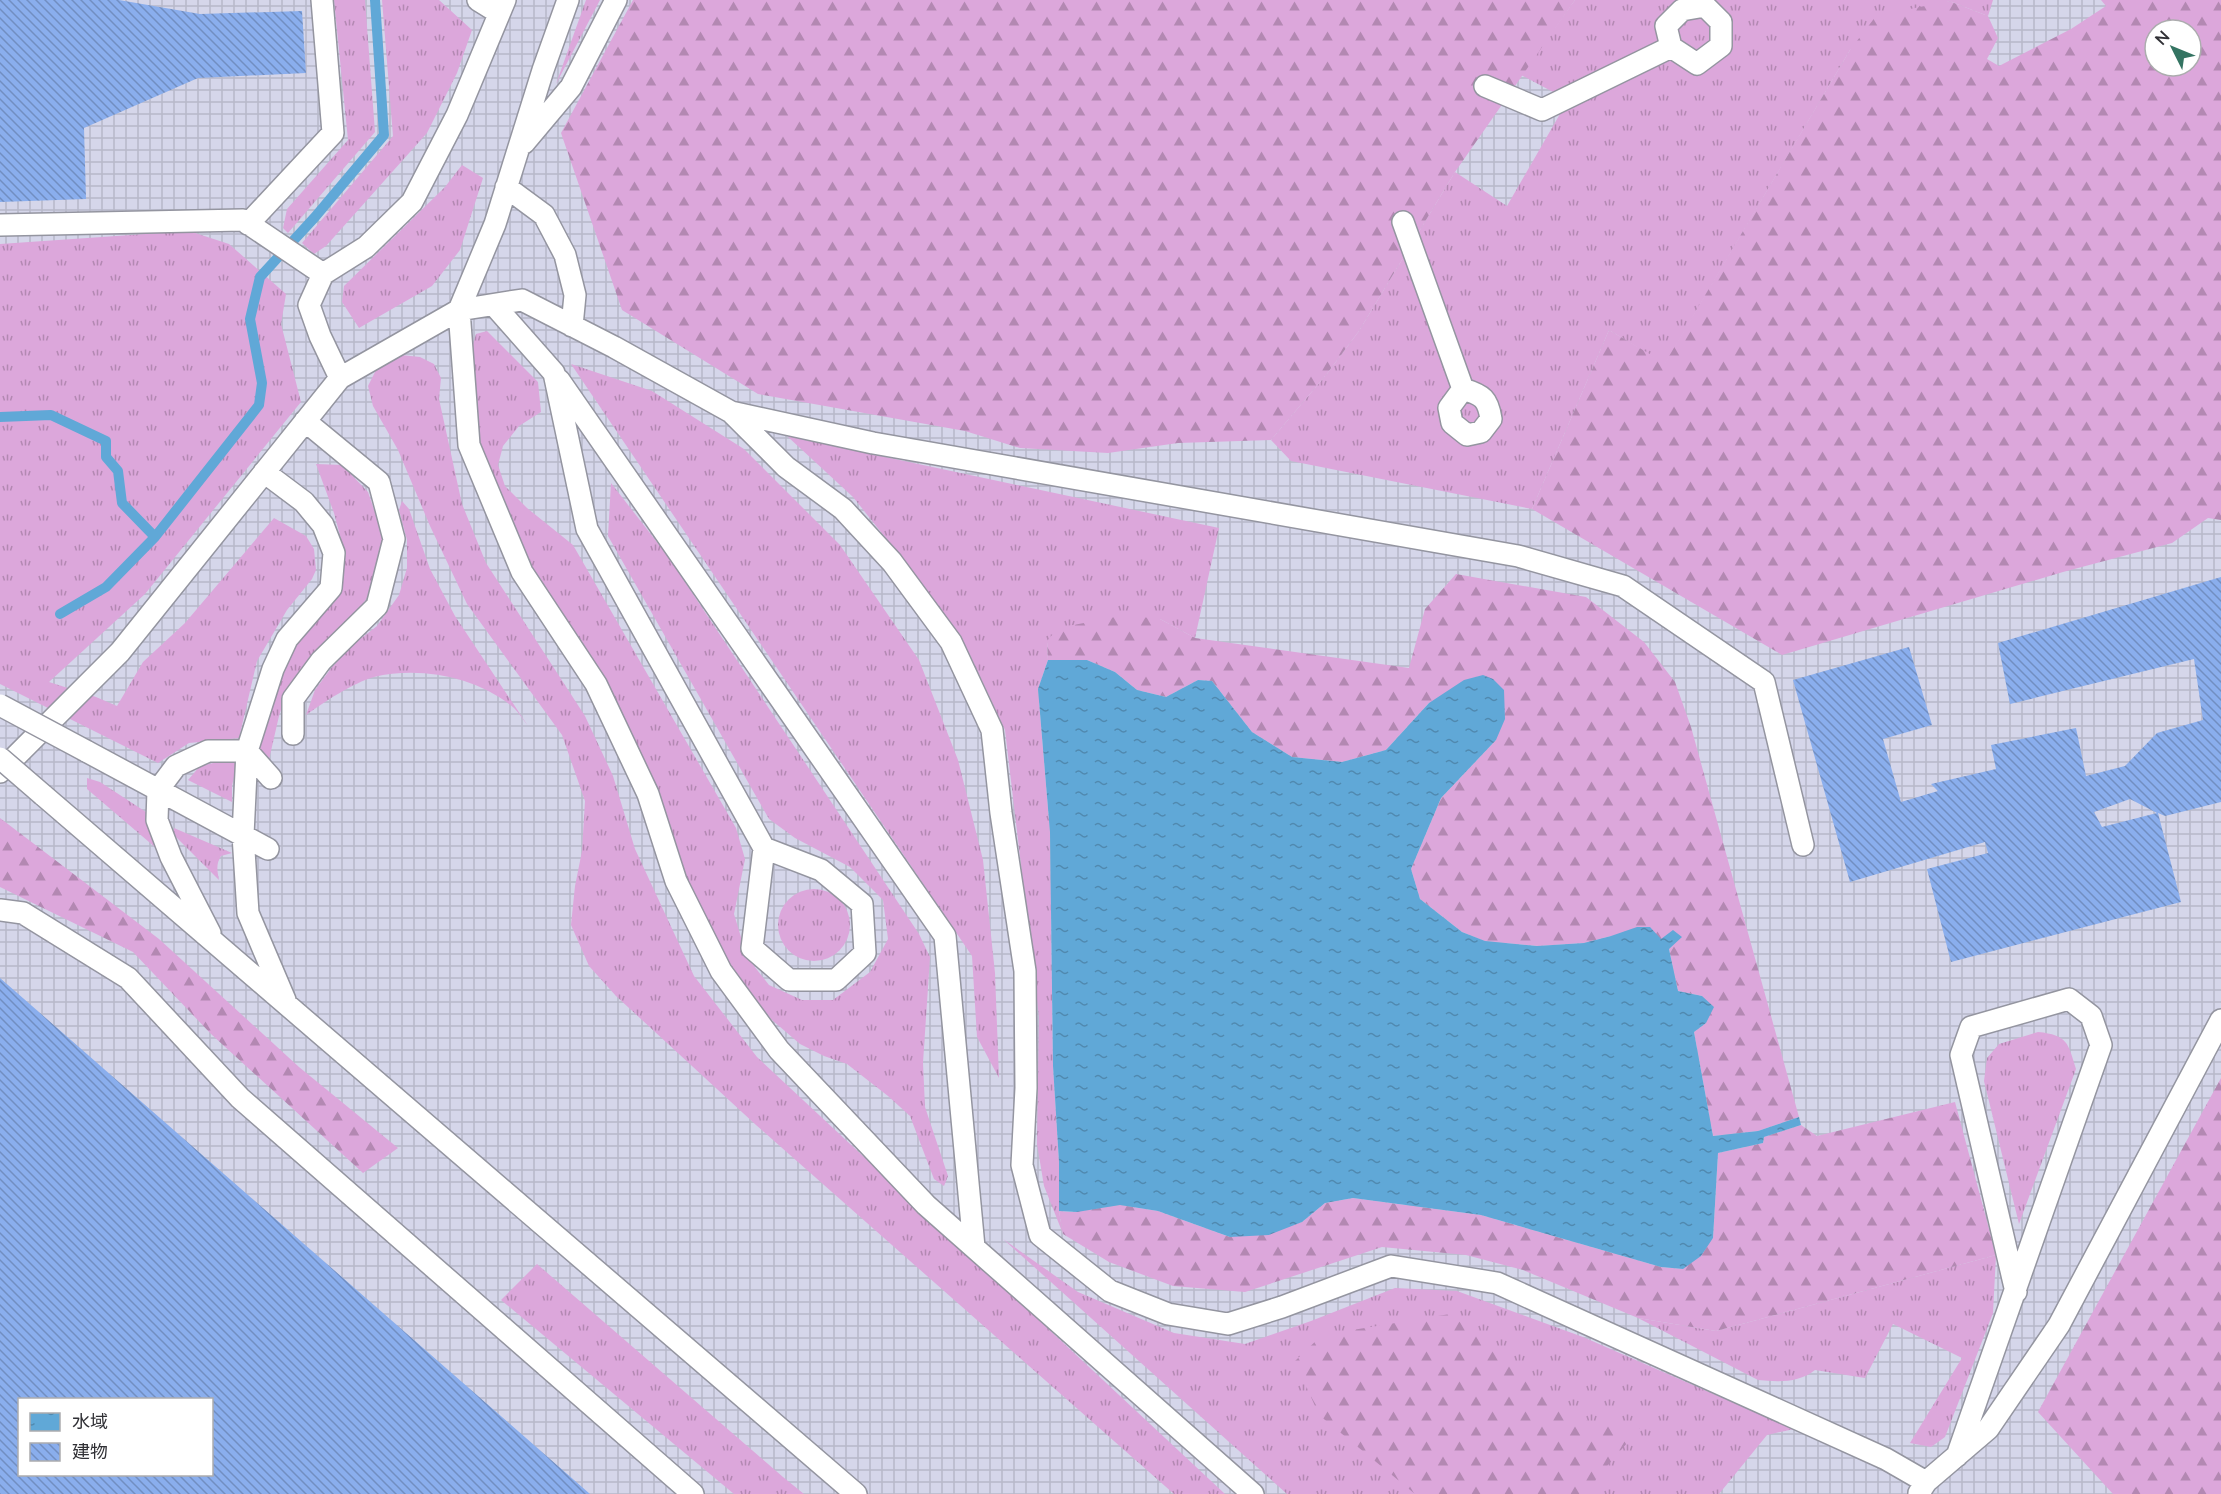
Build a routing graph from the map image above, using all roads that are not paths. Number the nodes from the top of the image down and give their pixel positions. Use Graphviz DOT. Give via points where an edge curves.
graph roads {
  1 [pos="322,0"];
  2 [pos="478,0"];
  3 [pos="568,0"];
  4 [pos="616,0"];
  5 [pos="502,6"];
  6 [pos="1671,47"];
  7 [pos="1485,86"];
  8 [pos="518,150"];
  9 [pos="506,187"];
  10 [pos="1403,222"];
  11 [pos="248,224"];
  12 [pos="0,225"];
  13 [pos="323,274"];
  14 [pos="494,305"];
  15 [pos="459,310"];
  16 [pos="572,326"];
  17 [pos="554,373"];
  18 [pos="340,378"];
  19 [pos="1463,389"];
  20 [pos="732,412"];
  21 [pos="305,421"];
  22 [pos="264,472"];
  23 [pos="0,705"];
  24 [pos="293,734"];
  25 [pos="247,751"];
  26 [pos="0,758"];
  27 [pos="0,772"];
  28 [pos="271,778"];
  29 [pos="158,790"];
  30 [pos="243,835"];
  31 [pos="1803,845"];
  32 [pos="764,848"];
  33 [pos="268,849"];
  34 [pos="0,910"];
  35 [pos="216,944"];
  36 [pos="286,1004"];
  37 [pos="2221,1020"];
  38 [pos="974,1247"];
  39 [pos="2016,1292"];
  40 [pos="1957,1456"];
  41 [pos="1922,1488"];
  42 [pos="693,1494"];
  43 [pos="856,1494"];
  44 [pos="1252,1494"];
  1 -- 11 [label="lane" via="333,133"];
  2 -- 5 [label="lane"];
  3 -- 8 [label="lane"];
  4 -- 8 [label="lane" via="571,87"];
  5 -- 13 [label="lane" via="457,115 412,202 366,247"];
  6 -- 7 [label="lane" via="1542,110"];
  8 -- 9 [label="lane"];
  9 -- 15 [label="lane"];
  9 -- 16 [label="lane" via="544,215 565,255 575,296"];
  10 -- 19 [label="lane"];
  11 -- 12 [label="lane" via="243,220"];
  11 -- 13 [label="lane"];
  13 -- 18 [label="lane" via="309,304"];
  14 -- 15 [label="lane"];
  14 -- 16 [label="lane" via="522,300"];
  14 -- 17 [label="lane"];
  15 -- 18 [label="lane"];
  15 -- 38 [label="lane" via="469,445 522,572 596,684 648,794 676,881 721,971 779,1050 926,1205"];
  16 -- 20 [label="lane"];
  17 -- 32 [label="lane" via="587,529"];
  17 -- 38 [label="lane" via="945,936"];
  18 -- 21 [label="lane"];
  20 -- 31 [label="lane" via="873,443 1518,556 1623,586 1764,681"];
  20 -- 41 [label="lane" via="786,467 843,509 892,562 951,642 992,730 1025,971 1022,1165 1040,1235 1110,1291 1168,1314 1228,1324 1391,1266 1497,1283 1886,1459"];
  21 -- 22 [label="lane"];
  21 -- 24 [label="lane" via="379,483 394,539 377,606 321,661 293,699"];
  22 -- 25 [label="lane" via="304,502 323,525 334,554 331,588 287,639 273,669"];
  22 -- 27 [label="lane" via="120,652"];
  23 -- 29 [label="lane, bridge"];
  25 -- 28 [label="lane"];
  25 -- 29 [label="lane" via="208,751 176,766"];
  25 -- 30 [label="lane"];
  26 -- 35 [label="lane, bridge"];
  29 -- 30 [label="lane"];
  29 -- 35 [label="lane" via="157,820 171,857"];
  30 -- 33 [label="lane"];
  30 -- 36 [label="lane" via="248,913"];
  32 -- 32 [label="lane" via="821,870 862,904 865,952 836,980 789,980 752,948"];
  34 -- 42 [label="lane" via="23,913 128,978 240,1098"];
  35 -- 36 [label="lane"];
  36 -- 43 [label="lane"];
  37 -- 40 [label="lane" via="2059,1324 1988,1429"];
  38 -- 44 [label="lane"];
  39 -- 39 [label="lane" via="2101,1045 2091,1016 2069,999 1971,1027 1961,1055"];
  39 -- 40 [label="lane"];
  40 -- 41 [label="lane"];
}
